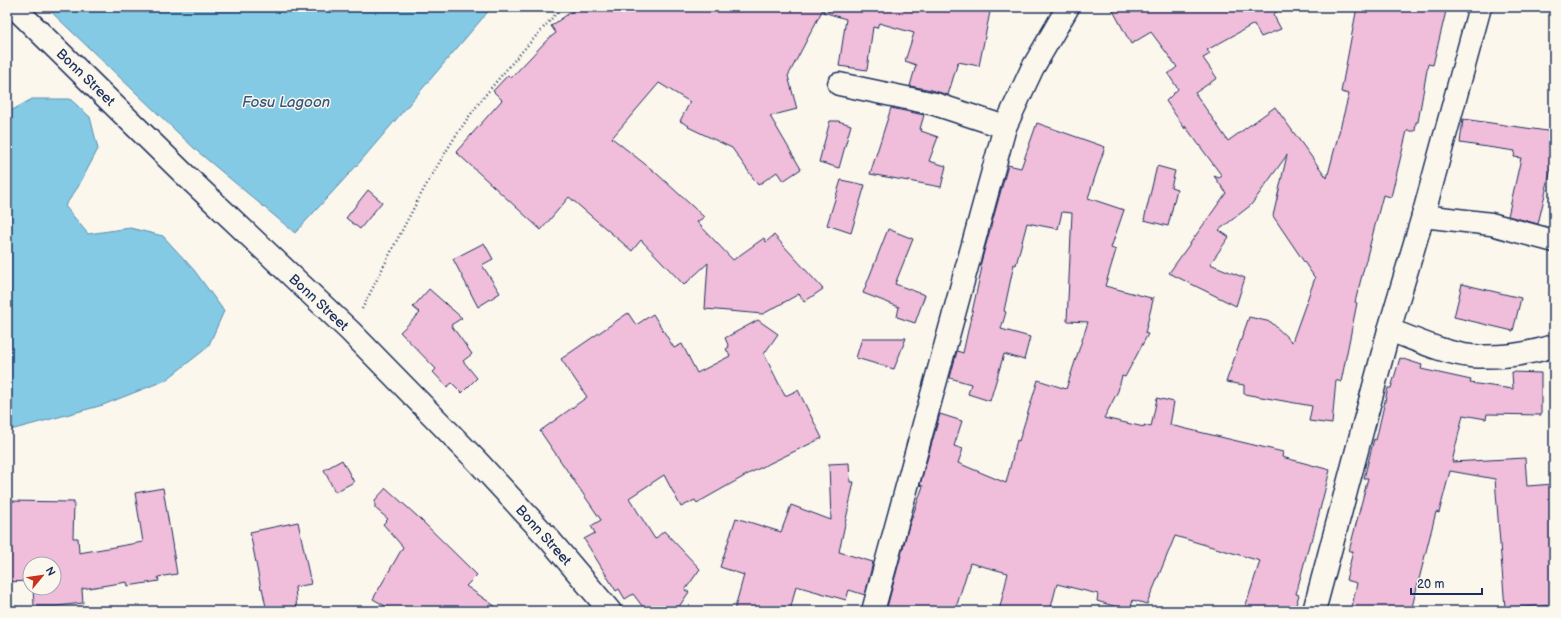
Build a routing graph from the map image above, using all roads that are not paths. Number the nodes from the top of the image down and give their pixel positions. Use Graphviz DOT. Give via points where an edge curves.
graph roads {
  1 [pos="14,7"];
  2 [pos="1068,7"];
  3 [pos="1480,7"];
  4 [pos="839,84"];
  5 [pos="1005,127"];
  6 [pos="1423,216"];
  7 [pos="1554,241"];
  8 [pos="1389,330"];
  9 [pos="1554,346"];
  10 [pos="610,611"];
  11 [pos="873,611"];
  12 [pos="1314,611"];
  1 -- 10 [label="street, Bonn Street" via="181,171 350,331 497,483"];
  2 -- 5 [label="street" via="1032,69"];
  3 -- 6 [label="street"];
  4 -- 5 [label="street" via="934,104"];
  5 -- 11 [label="street"];
  6 -- 7 [label="street" via="1491,224"];
  6 -- 8 [label="street"];
  8 -- 9 [label="street" via="1470,356 1502,356 1540,351"];
  8 -- 12 [label="street"];
}
